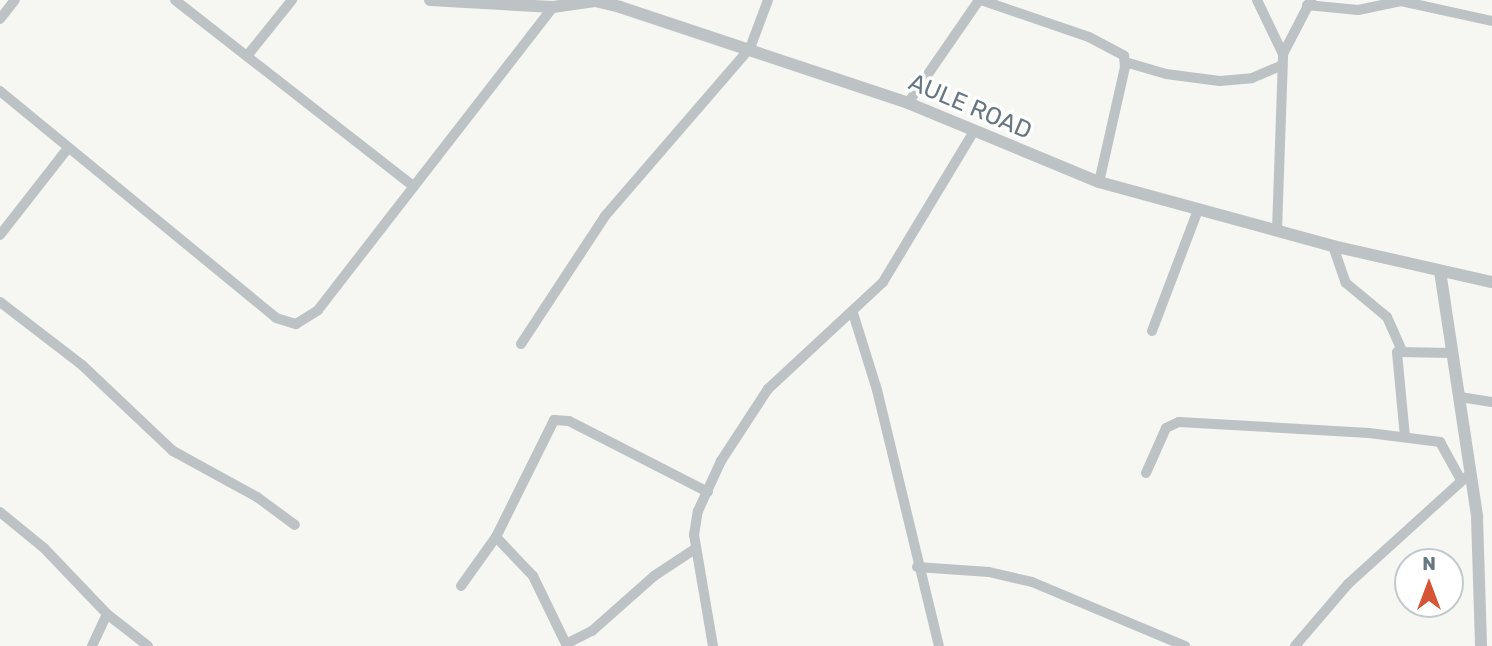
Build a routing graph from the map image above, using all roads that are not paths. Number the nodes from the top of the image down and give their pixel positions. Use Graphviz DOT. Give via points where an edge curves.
graph roads {
  1 [pos="15,0"];
  2 [pos="175,0"];
  3 [pos="292,0"];
  4 [pos="430,0"];
  5 [pos="595,0"];
  6 [pos="768,0"];
  7 [pos="980,0"];
  8 [pos="1257,0"];
  9 [pos="1392,0"];
  10 [pos="1309,3"];
  11 [pos="553,7"];
  12 [pos="0,19"];
  13 [pos="1492,21"];
  14 [pos="750,48"];
  15 [pos="247,56"];
  16 [pos="1283,59"];
  17 [pos="1125,62"];
  18 [pos="0,91"];
  19 [pos="908,103"];
  20 [pos="973,132"];
  21 [pos="68,148"];
  22 [pos="1099,182"];
  23 [pos="414,187"];
  24 [pos="1198,210"];
  25 [pos="1277,230"];
  26 [pos="0,235"];
  27 [pos="1333,246"];
  28 [pos="1440,271"];
  29 [pos="1492,282"];
  30 [pos="0,302"];
  31 [pos="853,313"];
  32 [pos="1152,331"];
  33 [pos="521,344"];
  34 [pos="1401,349"];
  35 [pos="1453,353"];
  36 [pos="1460,397"];
  37 [pos="1492,402"];
  38 [pos="1405,437"];
  39 [pos="1146,473"];
  40 [pos="1466,477"];
  41 [pos="708,492"];
  42 [pos="0,512"];
  43 [pos="295,525"];
  44 [pos="496,537"];
  45 [pos="695,549"];
  46 [pos="917,567"];
  47 [pos="461,586"];
  48 [pos="107,614"];
  49 [pos="566,645"];
  50 [pos="92,646"];
  51 [pos="148,646"];
  52 [pos="713,646"];
  53 [pos="939,646"];
  54 [pos="1185,646"];
  55 [pos="1295,646"];
  56 [pos="1481,646"];
  1 -- 12 [label="street"];
  2 -- 15 [label="street"];
  3 -- 15 [label="street"];
  4 -- 11 [label="street, AULE ROAD"];
  5 -- 11 [label="street, AULE ROAD"];
  5 -- 14 [label="street, AULE ROAD"];
  6 -- 14 [label="street"];
  7 -- 17 [label="street" via="1107,44 1121,51"];
  7 -- 19 [label="street"];
  8 -- 16 [label="street"];
  9 -- 10 [label="street" via="1358,10"];
  9 -- 13 [label="street"];
  10 -- 16 [label="street"];
  11 -- 23 [label="street"];
  14 -- 19 [label="street, AULE ROAD"];
  14 -- 33 [label="street" via="605,216"];
  15 -- 23 [label="street"];
  16 -- 17 [label="street" via="1252,78 1220,81 1166,74"];
  16 -- 25 [label="street"];
  17 -- 22 [label="street"];
  18 -- 21 [label="street"];
  19 -- 20 [label="street, AULE ROAD"];
  20 -- 22 [label="street, AULE ROAD"];
  20 -- 31 [label="street" via="899,259"];
  21 -- 23 [label="street" via="276,317 296,324 318,310"];
  21 -- 26 [label="street"];
  22 -- 24 [label="street, AULE ROAD"];
  24 -- 25 [label="street, AULE ROAD"];
  24 -- 32 [label="street"];
  25 -- 27 [label="street, AULE ROAD"];
  27 -- 28 [label="street, AULE ROAD"];
  27 -- 34 [label="street" via="1346,283 1387,317"];
  28 -- 29 [label="street, AULE ROAD"];
  28 -- 35 [label="street"];
  30 -- 43 [label="street" via="82,365 173,451 257,497"];
  31 -- 41 [label="street" via="768,389 749,413"];
  31 -- 46 [label="street" via="877,390"];
  34 -- 35 [label="street"];
  34 -- 38 [label="street" via="1396,366"];
  35 -- 36 [label="street"];
  36 -- 37 [label="street"];
  36 -- 40 [label="street"];
  38 -- 39 [label="street" via="1173,422"];
  38 -- 40 [label="street" via="1444,444"];
  40 -- 55 [label="street" via="1348,584"];
  40 -- 56 [label="street" via="1477,517"];
  41 -- 44 [label="street" via="569,421 554,419"];
  41 -- 45 [label="street" via="694,524"];
  42 -- 48 [label="street" via="44,548"];
  44 -- 47 [label="street"];
  44 -- 49 [label="street" via="533,576"];
  45 -- 49 [label="street" via="654,576 592,631"];
  45 -- 52 [label="street"];
  46 -- 53 [label="street"];
  46 -- 54 [label="street" via="978,571 1032,582"];
  48 -- 50 [label="street"];
  48 -- 51 [label="street"];
}
